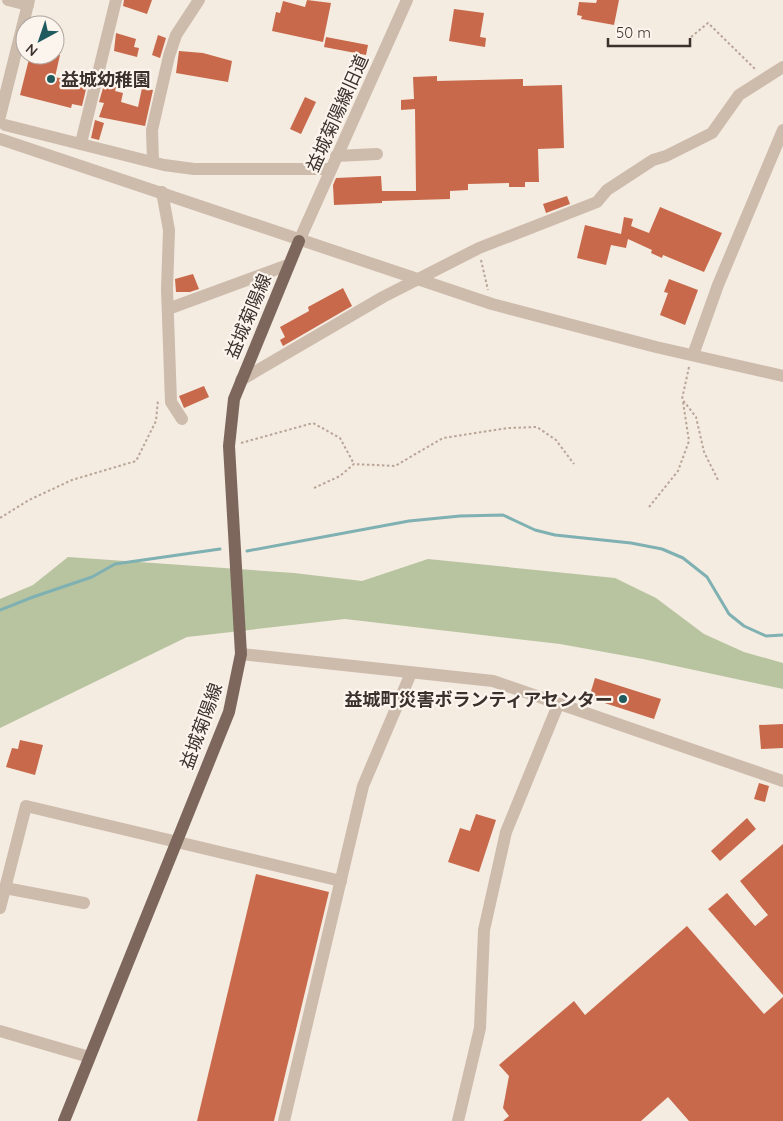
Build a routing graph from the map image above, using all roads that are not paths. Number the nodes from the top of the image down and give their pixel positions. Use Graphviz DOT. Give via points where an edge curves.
graph roads {
  1 [pos="8,0"];
  2 [pos="116,0"];
  3 [pos="199,0"];
  4 [pos="407,0"];
  5 [pos="28,2"];
  6 [pos="783,67"];
  7 [pos="2,120"];
  8 [pos="783,130"];
  9 [pos="0,139"];
  10 [pos="81,143"];
  11 [pos="113,152"];
  12 [pos="377,154"];
  13 [pos="336,156"];
  14 [pos="153,162"];
  15 [pos="331,169"];
  16 [pos="106,174"];
  17 [pos="162,192"];
  18 [pos="299,241"];
  19 [pos="288,265"];
  20 [pos="416,280"];
  21 [pos="168,309"];
  22 [pos="693,355"];
  23 [pos="783,376"];
  24 [pos="240,380"];
  25 [pos="182,419"];
  26 [pos="241,654"];
  27 [pos="410,673"];
  28 [pos="558,705"];
  29 [pos="783,782"];
  30 [pos="176,842"];
  31 [pos="341,881"];
  32 [pos="5,888"];
  33 [pos="84,903"];
  34 [pos="0,908"];
  35 [pos="0,1031"];
  36 [pos="89,1057"];
  37 [pos="64,1121"];
  38 [pos="284,1121"];
  39 [pos="458,1121"];
  1 -- 5 [label="street"];
  2 -- 10 [label="street"];
  3 -- 14 [label="street" via="176,35 169,56 152,130"];
  4 -- 13 [label="street, 益城菊陽線旧道"];
  5 -- 7 [label="street"];
  6 -- 20 [label="street" via="739,95 712,133 653,160 607,190 597,202 478,248"];
  7 -- 10 [label="street"];
  8 -- 22 [label="street" via="718,285"];
  9 -- 16 [label="street"];
  10 -- 11 [label="street"];
  11 -- 14 [label="street"];
  11 -- 16 [label="street"];
  12 -- 13 [label="street"];
  13 -- 15 [label="street, 益城菊陽線旧道"];
  14 -- 15 [label="street" via="194,169"];
  15 -- 18 [label="street, 益城菊陽線旧道"];
  16 -- 17 [label="street"];
  17 -- 18 [label="street"];
  17 -- 21 [label="street" via="168,230"];
  18 -- 19 [label="main road, 益城菊陽線"];
  18 -- 20 [label="street"];
  19 -- 21 [label="street"];
  19 -- 24 [label="main road, 益城菊陽線"];
  20 -- 22 [label="street" via="492,304"];
  20 -- 24 [label="street"];
  21 -- 25 [label="street" via="171,402"];
  22 -- 23 [label="street"];
  24 -- 26 [label="main road, 益城菊陽線" via="234,399 229,446"];
  26 -- 27 [label="street"];
  26 -- 30 [label="main road, 益城菊陽線" via="229,712"];
  27 -- 28 [label="street" via="493,682"];
  27 -- 31 [label="street" via="364,786"];
  28 -- 29 [label="street"];
  28 -- 39 [label="street" via="506,832 484,930 480,1028"];
  30 -- 31 [label="street"];
  30 -- 32 [label="street" via="26,806"];
  30 -- 36 [label="main road, 益城菊陽線"];
  31 -- 38 [label="street"];
  32 -- 33 [label="street"];
  32 -- 34 [label="street"];
  35 -- 36 [label="street"];
  36 -- 37 [label="main road, 益城菊陽線"];
}
